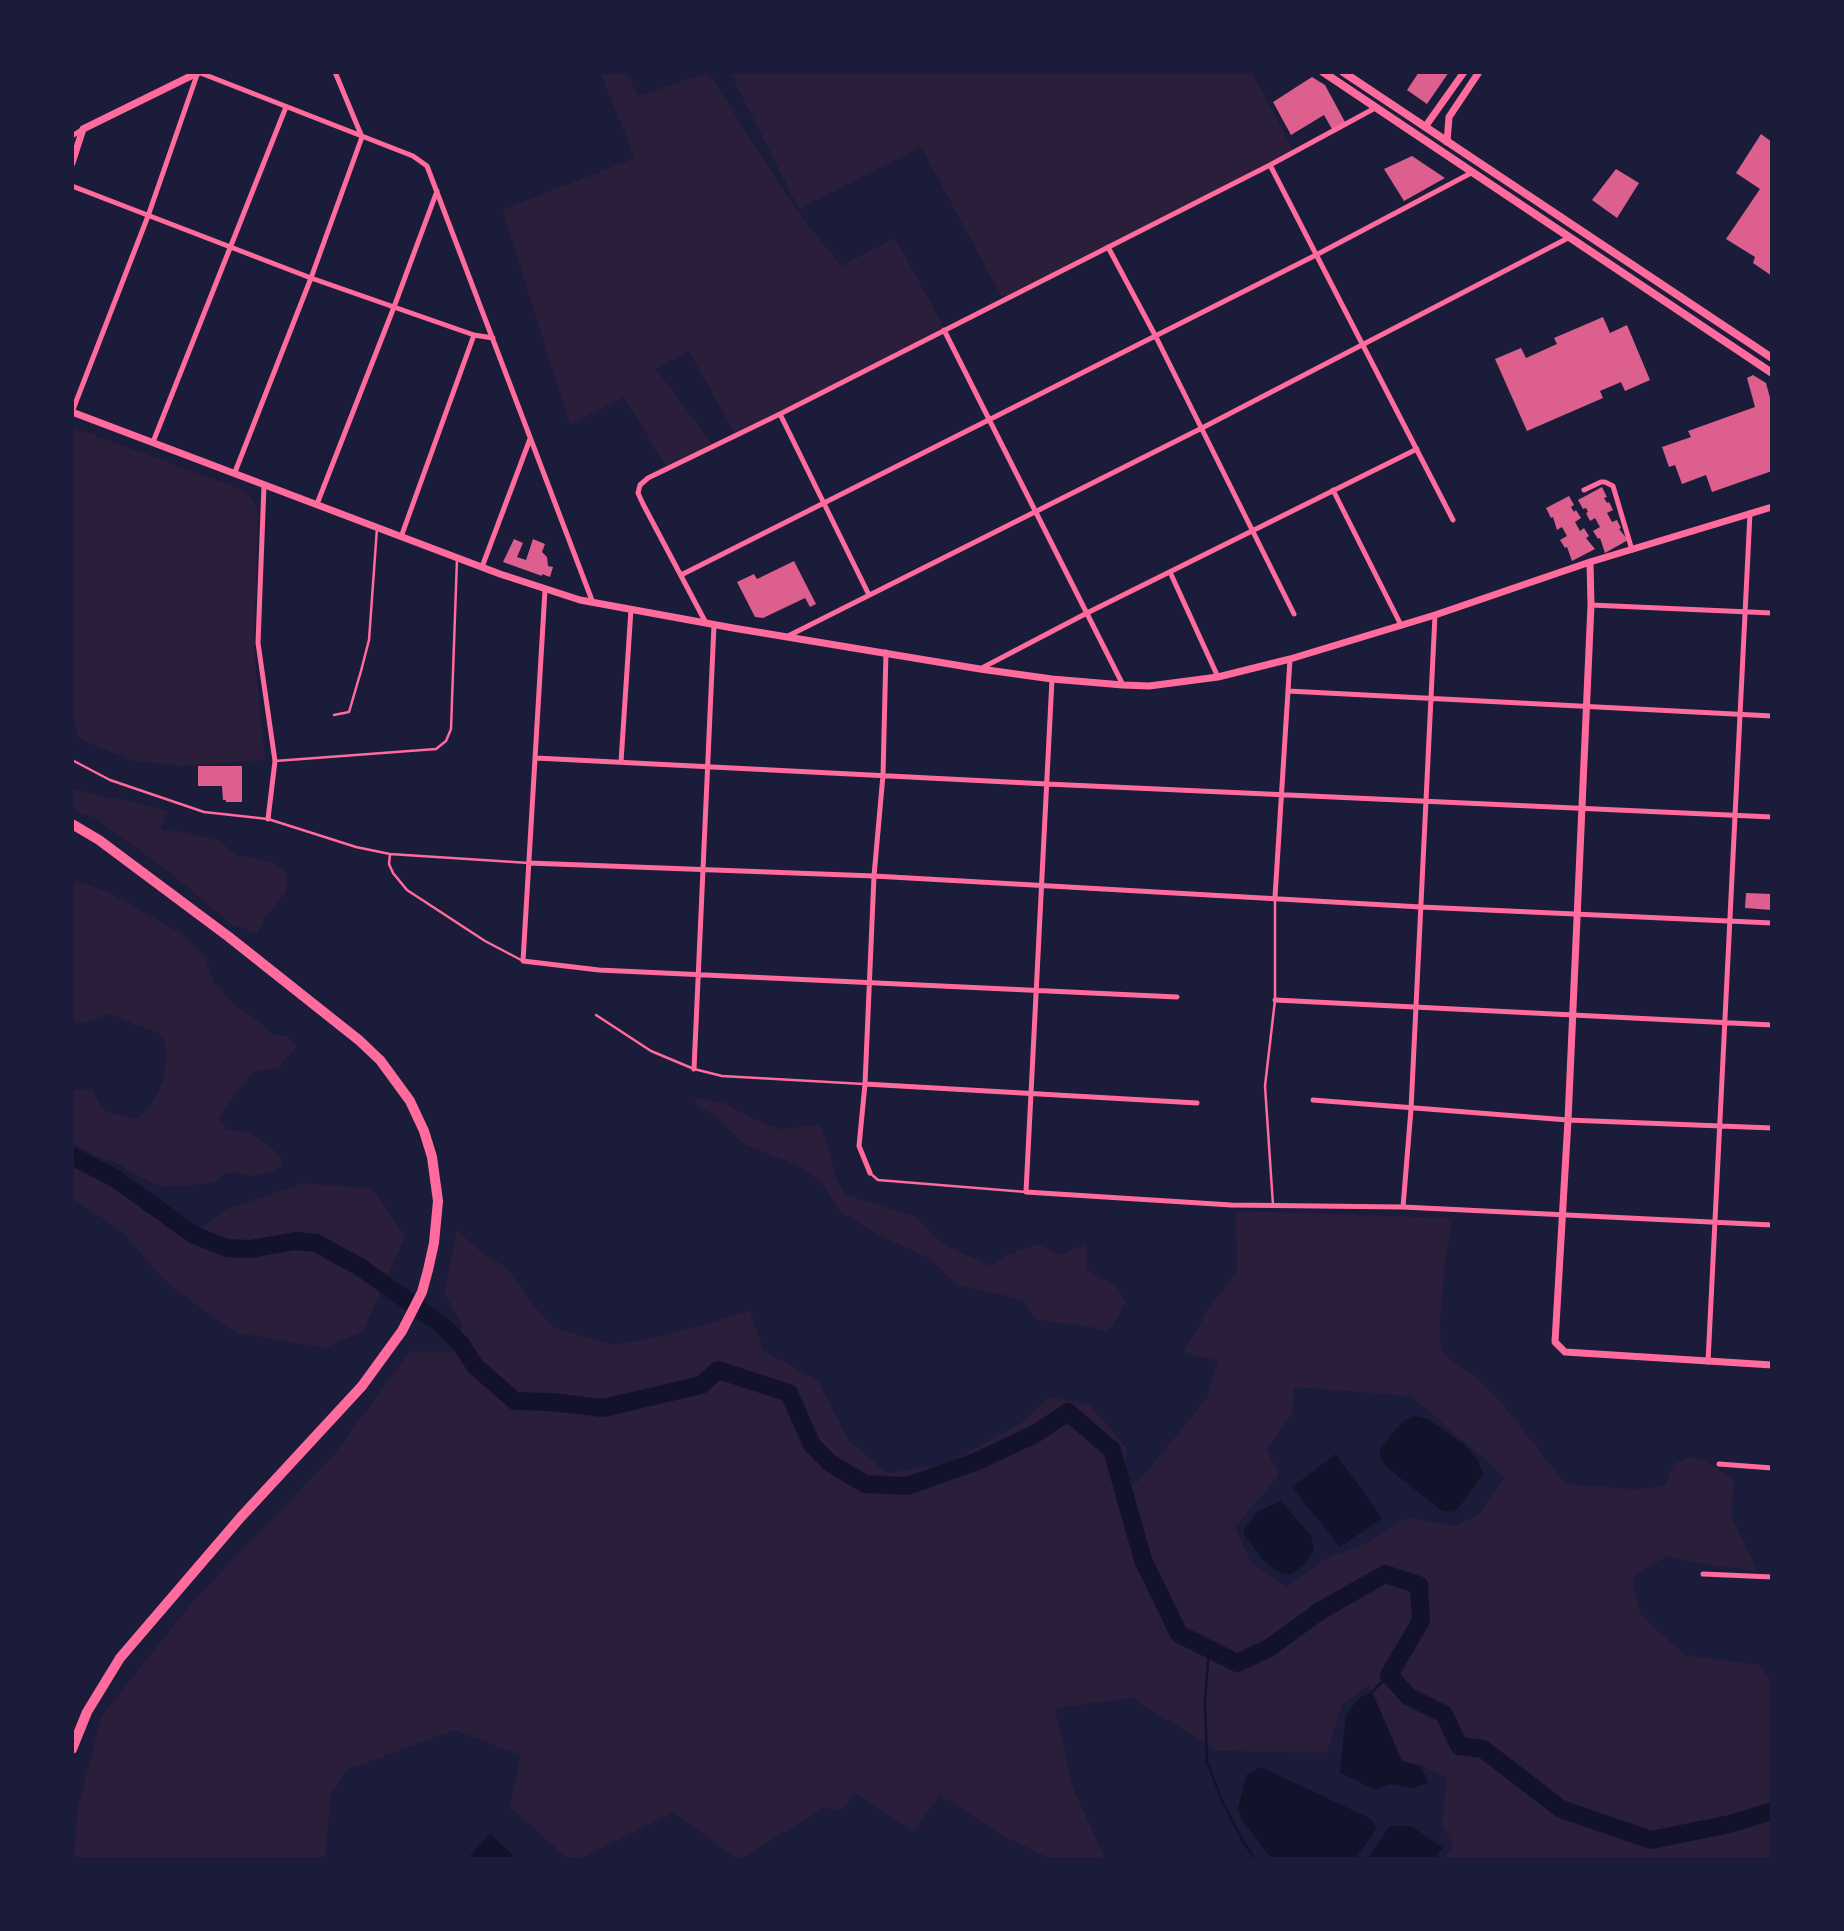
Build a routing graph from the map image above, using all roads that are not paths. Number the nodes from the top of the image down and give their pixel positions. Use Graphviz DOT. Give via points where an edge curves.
graph roads {
  1 [pos="199,72"];
  2 [pos="335,72"];
  3 [pos="1322,72"];
  4 [pos="1343,72"];
  5 [pos="1464,72"];
  6 [pos="1479,72"];
  7 [pos="286,107"];
  8 [pos="1377,107"];
  9 [pos="1425,127"];
  10 [pos="83,129"];
  11 [pos="72,136"];
  12 [pos="362,137"];
  13 [pos="1447,142"];
  14 [pos="72,163"];
  15 [pos="1270,165"];
  16 [pos="1473,172"];
  17 [pos="72,186"];
  18 [pos="437,191"];
  19 [pos="148,216"];
  20 [pos="1570,237"];
  21 [pos="230,247"];
  22 [pos="1108,247"];
  23 [pos="1316,255"];
  24 [pos="311,278"];
  25 [pos="394,307"];
  26 [pos="944,330"];
  27 [pos="474,335"];
  28 [pos="1156,337"];
  29 [pos="492,338"];
  30 [pos="1363,345"];
  31 [pos="1772,358"];
  32 [pos="1772,373"];
  33 [pos="72,412"];
  34 [pos="780,414"];
  35 [pos="989,419"];
  36 [pos="1202,428"];
  37 [pos="531,438"];
  38 [pos="153,442"];
  39 [pos="1417,449"];
  40 [pos="235,472"];
  41 [pos="264,485"];
  42 [pos="1333,490"];
  43 [pos="1584,490"];
  44 [pos="825,502"];
  45 [pos="317,504"];
  46 [pos="1772,507"];
  47 [pos="1035,511"];
  48 [pos="1751,513"];
  49 [pos="1453,520"];
  50 [pos="377,528"];
  51 [pos="1251,530"];
  52 [pos="401,537"];
  53 [pos="1632,550"];
  54 [pos="457,558"];
  55 [pos="1590,562"];
  56 [pos="482,567"];
  57 [pos="1170,572"];
  58 [pos="681,575"];
  59 [pos="545,590"];
  60 [pos="869,595"];
  61 [pos="593,603"];
  62 [pos="1591,605"];
  63 [pos="631,609"];
  64 [pos="1745,612"];
  65 [pos="1087,613"];
  66 [pos="1772,613"];
  67 [pos="1294,614"];
  68 [pos="1435,615"];
  69 [pos="710,624"];
  70 [pos="1401,625"];
  71 [pos="788,636"];
  72 [pos="886,652"];
  73 [pos="1290,659"];
  74 [pos="980,669"];
  75 [pos="1219,677"];
  76 [pos="1052,680"];
  77 [pos="1123,685"];
  78 [pos="1288,691"];
  79 [pos="1431,698"];
  80 [pos="1586,706"];
  81 [pos="334,715"];
  82 [pos="1740,715"];
  83 [pos="1772,716"];
  84 [pos="536,758"];
  85 [pos="72,760"];
  86 [pos="275,761"];
  87 [pos="621,762"];
  88 [pos="706,767"];
  89 [pos="883,775"];
  90 [pos="1047,785"];
  91 [pos="1281,794"];
  92 [pos="1426,801"];
  93 [pos="1582,808"];
  94 [pos="1735,816"];
  95 [pos="1772,817"];
  96 [pos="268,819"];
  97 [pos="72,824"];
  98 [pos="390,854"];
  99 [pos="528,863"];
  100 [pos="704,869"];
  101 [pos="874,876"];
  102 [pos="1043,886"];
  103 [pos="1275,897"];
  104 [pos="1421,907"];
  105 [pos="1577,914"];
  106 [pos="1730,921"];
  107 [pos="1772,923"];
  108 [pos="523,961"];
  109 [pos="697,973"];
  110 [pos="870,981"];
  111 [pos="1036,990"];
  112 [pos="1177,997"];
  113 [pos="1275,1000"];
  114 [pos="1416,1007"];
  115 [pos="596,1015"];
  116 [pos="1572,1015"];
  117 [pos="1726,1023"];
  118 [pos="1772,1025"];
  119 [pos="694,1069"];
  120 [pos="865,1084"];
  121 [pos="1031,1093"];
  122 [pos="1313,1100"];
  123 [pos="1197,1103"];
  124 [pos="1411,1109"];
  125 [pos="1568,1120"];
  126 [pos="1721,1126"];
  127 [pos="1772,1128"];
  128 [pos="870,1173"];
  129 [pos="1027,1192"];
  130 [pos="1273,1205"];
  131 [pos="1402,1207"];
  132 [pos="1562,1213"];
  133 [pos="1716,1222"];
  134 [pos="1772,1225"];
  135 [pos="1708,1362"];
  136 [pos="1772,1365"];
  137 [pos="1719,1464"];
  138 [pos="1772,1468"];
  139 [pos="1703,1574"];
  140 [pos="1772,1577"];
  141 [pos="72,1749"];
  1 -- 7 [label="street"];
  1 -- 10 [label="street"];
  1 -- 19 [label="street"];
  2 -- 12 [label="street"];
  3 -- 8 [label="main road"];
  4 -- 9 [label="main road"];
  5 -- 9 [label="street"];
  6 -- 13 [label="street" via="1449,117"];
  7 -- 12 [label="street"];
  7 -- 21 [label="street"];
  8 -- 15 [label="street"];
  8 -- 16 [label="main road"];
  9 -- 13 [label="main road"];
  10 -- 11 [label="street"];
  10 -- 14 [label="street"];
  12 -- 18 [label="street" via="427,166"];
  12 -- 24 [label="street"];
  13 -- 31 [label="main road"];
  15 -- 22 [label="street"];
  15 -- 23 [label="street"];
  16 -- 20 [label="main road"];
  16 -- 23 [label="street"];
  17 -- 19 [label="street"];
  18 -- 25 [label="street"];
  18 -- 29 [label="street"];
  19 -- 21 [label="street"];
  19 -- 33 [label="street"];
  20 -- 30 [label="street"];
  20 -- 32 [label="main road"];
  21 -- 24 [label="street"];
  21 -- 38 [label="street"];
  22 -- 26 [label="street"];
  22 -- 28 [label="street"];
  23 -- 28 [label="street"];
  23 -- 30 [label="street"];
  24 -- 25 [label="street"];
  24 -- 40 [label="street"];
  25 -- 27 [label="street"];
  25 -- 45 [label="street"];
  26 -- 34 [label="street"];
  26 -- 35 [label="street"];
  27 -- 29 [label="street"];
  27 -- 52 [label="street"];
  28 -- 35 [label="street"];
  28 -- 36 [label="street"];
  29 -- 37 [label="street"];
  30 -- 36 [label="street"];
  30 -- 39 [label="street"];
  33 -- 38 [label="street"];
  34 -- 44 [label="street"];
  34 -- 58 [label="street" via="640,485 638,493"];
  35 -- 44 [label="street"];
  35 -- 47 [label="street"];
  36 -- 47 [label="street"];
  36 -- 51 [label="street"];
  37 -- 56 [label="street"];
  37 -- 61 [label="street"];
  38 -- 40 [label="street"];
  39 -- 42 [label="street"];
  39 -- 49 [label="street"];
  40 -- 41 [label="street"];
  41 -- 45 [label="street"];
  41 -- 86 [label="street" via="258,643"];
  42 -- 51 [label="street"];
  42 -- 70 [label="street"];
  43 -- 53 [label="street" via="1601,482 1613,486"];
  44 -- 58 [label="street"];
  44 -- 60 [label="street"];
  45 -- 50 [label="street"];
  46 -- 48 [label="street"];
  47 -- 60 [label="street"];
  47 -- 65 [label="street"];
  48 -- 53 [label="street"];
  48 -- 64 [label="street"];
  50 -- 52 [label="street"];
  50 -- 81 [label="lane" via="369,639 349,712"];
  51 -- 57 [label="street"];
  51 -- 67 [label="street"];
  52 -- 54 [label="street"];
  53 -- 55 [label="street"];
  54 -- 56 [label="street"];
  54 -- 86 [label="lane" via="451,729 446,741 436,749"];
  55 -- 62 [label="street"];
  55 -- 68 [label="street"];
  56 -- 59 [label="street"];
  57 -- 65 [label="street"];
  57 -- 75 [label="street"];
  58 -- 69 [label="street"];
  59 -- 61 [label="street"];
  59 -- 84 [label="street"];
  60 -- 71 [label="street"];
  61 -- 63 [label="street"];
  62 -- 64 [label="street"];
  62 -- 80 [label="street"];
  63 -- 69 [label="street"];
  63 -- 87 [label="street"];
  64 -- 66 [label="street"];
  64 -- 82 [label="street"];
  65 -- 74 [label="street"];
  65 -- 77 [label="street"];
  68 -- 70 [label="street"];
  68 -- 79 [label="street"];
  69 -- 71 [label="street"];
  69 -- 88 [label="street"];
  70 -- 73 [label="street"];
  71 -- 72 [label="street"];
  72 -- 74 [label="street"];
  72 -- 89 [label="street"];
  73 -- 75 [label="street"];
  73 -- 78 [label="street"];
  74 -- 76 [label="street"];
  75 -- 77 [label="street"];
  76 -- 77 [label="street"];
  76 -- 90 [label="street"];
  78 -- 79 [label="street"];
  78 -- 91 [label="street"];
  79 -- 80 [label="street"];
  79 -- 92 [label="street"];
  80 -- 82 [label="street"];
  80 -- 93 [label="street"];
  82 -- 83 [label="street"];
  82 -- 94 [label="street"];
  84 -- 87 [label="street"];
  84 -- 99 [label="street"];
  85 -- 96 [label="lane" via="110,780 204,812"];
  86 -- 96 [label="street"];
  87 -- 88 [label="street"];
  88 -- 89 [label="street"];
  88 -- 100 [label="street"];
  89 -- 90 [label="street"];
  89 -- 101 [label="street"];
  90 -- 91 [label="street"];
  90 -- 102 [label="street"];
  91 -- 92 [label="street"];
  91 -- 103 [label="street"];
  92 -- 93 [label="street"];
  92 -- 104 [label="street"];
  93 -- 94 [label="street"];
  93 -- 105 [label="street"];
  94 -- 95 [label="street"];
  94 -- 106 [label="street"];
  96 -- 98 [label="lane"];
  97 -- 141 [label="highway" via="229,936 380,1060 418,1116 437,1183 434,1244 422,1292 402,1331 362,1386 120,1658"];
  98 -- 99 [label="lane"];
  98 -- 108 [label="lane" via="393,873 407,890"];
  99 -- 100 [label="street"];
  99 -- 108 [label="street"];
  100 -- 101 [label="street"];
  100 -- 109 [label="street"];
  101 -- 102 [label="street"];
  101 -- 110 [label="street"];
  102 -- 103 [label="street"];
  102 -- 111 [label="street"];
  103 -- 104 [label="street"];
  103 -- 113 [label="lane"];
  104 -- 105 [label="street"];
  104 -- 114 [label="street"];
  105 -- 106 [label="street"];
  105 -- 116 [label="street"];
  106 -- 107 [label="street"];
  106 -- 117 [label="street"];
  108 -- 109 [label="street" via="598,970"];
  109 -- 110 [label="street"];
  109 -- 119 [label="street"];
  110 -- 111 [label="street"];
  110 -- 120 [label="street"];
  111 -- 112 [label="street"];
  111 -- 121 [label="street"];
  113 -- 114 [label="street"];
  113 -- 130 [label="lane" via="1265,1086"];
  114 -- 116 [label="street"];
  114 -- 124 [label="street"];
  115 -- 119 [label="lane" via="651,1051"];
  116 -- 117 [label="street"];
  116 -- 125 [label="street"];
  117 -- 118 [label="street"];
  117 -- 126 [label="street"];
  119 -- 120 [label="lane" via="722,1076"];
  120 -- 121 [label="street"];
  120 -- 128 [label="street" via="859,1146"];
  121 -- 123 [label="street"];
  121 -- 129 [label="street"];
  122 -- 124 [label="street"];
  124 -- 125 [label="street"];
  124 -- 131 [label="street"];
  125 -- 126 [label="street"];
  125 -- 132 [label="street"];
  126 -- 127 [label="street"];
  126 -- 133 [label="street"];
  128 -- 129 [label="lane" via="878,1180"];
  129 -- 130 [label="street"];
  130 -- 131 [label="street"];
  131 -- 132 [label="street"];
  132 -- 133 [label="street"];
  132 -- 135 [label="street" via="1555,1342 1565,1352"];
  133 -- 134 [label="street"];
  133 -- 135 [label="street"];
  135 -- 136 [label="street"];
  137 -- 138 [label="street"];
  139 -- 140 [label="street"];
}
